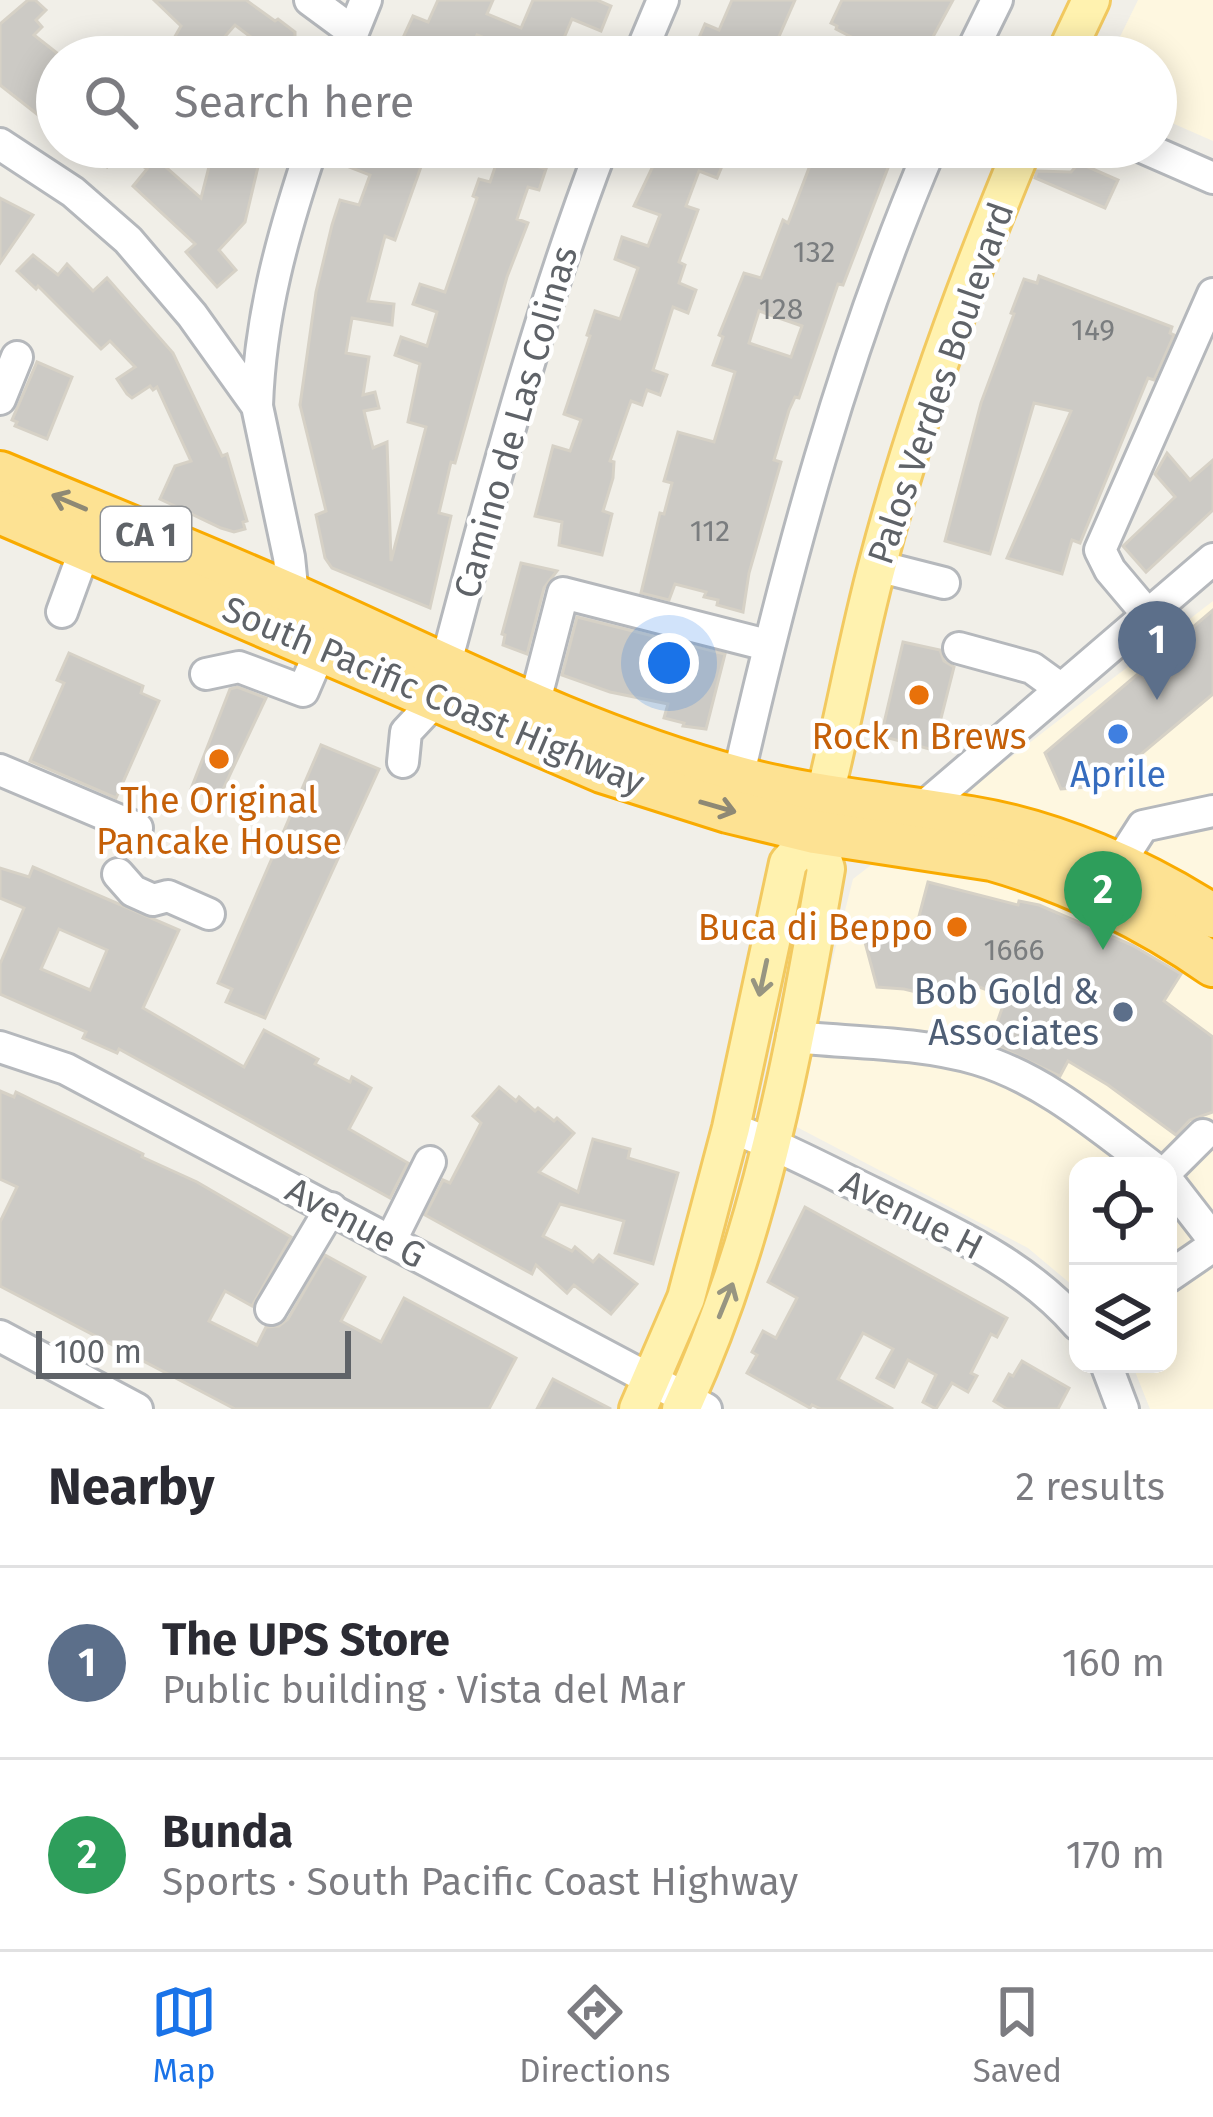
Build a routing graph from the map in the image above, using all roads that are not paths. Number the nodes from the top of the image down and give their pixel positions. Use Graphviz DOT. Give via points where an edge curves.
graph roads {
  1 [pos="310,0"];
  2 [pos="366,0"];
  3 [pos="663,0"];
  4 [pos="997,0"];
  5 [pos="1090,0"];
  6 [pos="341,36"];
  7 [pos="351,36"];
  8 [pos="648,36"];
  9 [pos="979,36"];
  10 [pos="1074,36"];
  11 [pos="0,144"];
  12 [pos="1177,162"];
  13 [pos="36,167"];
  14 [pos="37,168"];
  15 [pos="305,168"];
  16 [pos="594,168"];
  17 [pos="923,168"];
  18 [pos="1015,168"];
  19 [pos="1213,178"];
  20 [pos="1213,294"];
  21 [pos="17,357"];
  22 [pos="0,399"];
  23 [pos="257,406"];
  24 [pos="0,472"];
  25 [pos="0,512"];
  26 [pos="85,548"];
  27 [pos="1213,559"];
  28 [pos="877,566"];
  29 [pos="944,583"];
  30 [pos="62,611"];
  31 [pos="1148,615"];
  32 [pos="274,616"];
  33 [pos="767,646"];
  34 [pos="959,648"];
  35 [pos="321,650"];
  36 [pos="239,667"];
  37 [pos="206,674"];
  38 [pos="440,684"];
  39 [pos="1061,689"];
  40 [pos="534,705"];
  41 [pos="403,762"];
  42 [pos="0,770"];
  43 [pos="738,778"];
  44 [pos="919,811"];
  45 [pos="1213,811"];
  46 [pos="819,814"];
  47 [pos="137,828"];
  48 [pos="114,861"];
  49 [pos="1118,865"];
  50 [pos="1021,867"];
  51 [pos="209,914"];
  52 [pos="1213,916"];
  53 [pos="1213,965"];
  54 [pos="792,1036"];
  55 [pos="0,1047"];
  56 [pos="730,1128"];
  57 [pos="1204,1135"];
  58 [pos="771,1142"];
  59 [pos="1139,1157"];
  60 [pos="1177,1161"];
  61 [pos="430,1162"];
  62 [pos="1177,1193"];
  63 [pos="331,1208"];
  64 [pos="391,1240"];
  65 [pos="1213,1242"];
  66 [pos="1177,1270"];
  67 [pos="271,1309"];
  68 [pos="1069,1314"];
  69 [pos="0,1336"];
  70 [pos="1109,1373"];
  71 [pos="645,1394"];
  72 [pos="691,1406"];
  73 [pos="137,1409"];
  74 [pos="1123,1409"];
  1 -- 6 [label="street"];
  2 -- 7 [label="street"];
  3 -- 8 [label="street"];
  4 -- 9 [label="street"];
  5 -- 10 [label="main road"];
  11 -- 13 [label="street"];
  12 -- 19 [label="street"];
  14 -- 23 [label="street" via="128,240"];
  15 -- 23 [label="street" via="269,284"];
  16 -- 38 [label="street, Camino de Las Colinas" via="521,387"];
  17 -- 33 [label="street" via="820,454"];
  18 -- 28 [label="main road, Palos Verdes Boulevard" via="940,360"];
  20 -- 31 [label="street" via="1100,550"];
  21 -- 22 [label="street"];
  23 -- 32 [label="street" via="289,557"];
  32 -- 24 [label="highway, South Pacific Coast Highway / CA 1, one-way"];
  25 -- 26 [label="highway, South Pacific Coast Highway / CA 1"];
  26 -- 30 [label="street"];
  26 -- 32 [label="highway, South Pacific Coast Highway / CA 1"];
  27 -- 31 [label="street"];
  28 -- 29 [label="street"];
  28 -- 46 [label="main road, Palos Verdes Boulevard"];
  31 -- 39 [label="street"];
  32 -- 35 [label="highway, South Pacific Coast Highway / CA 1"];
  32 -- 36 [label="street"];
  32 -- 38 [label="highway, South Pacific Coast Highway / CA 1"];
  33 -- 40 [label="street" via="563,593"];
  33 -- 43 [label="street"];
  34 -- 39 [label="street" via="1032,668"];
  35 -- 36 [label="street" via="303,691"];
  35 -- 38 [label="highway, South Pacific Coast Highway / CA 1"];
  36 -- 37 [label="street"];
  38 -- 40 [label="highway, South Pacific Coast Highway / CA 1"];
  38 -- 41 [label="street, Camino de Las Colinas" via="406,732"];
  38 -- 46 [label="highway, South Pacific Coast Highway / CA 1, one-way" via="602,771 728,811"];
  39 -- 44 [label="street"];
  40 -- 43 [label="highway, South Pacific Coast Highway / CA 1"];
  42 -- 47 [label="street"];
  43 -- 46 [label="highway, South Pacific Coast Highway / CA 1"];
  44 -- 46 [label="highway, South Pacific Coast Highway / CA 1"];
  44 -- 49 [label="highway, South Pacific Coast Highway / CA 1" via="1007,826"];
  45 -- 49 [label="street" via="1143,826"];
  46 -- 50 [label="highway, South Pacific Coast Highway / CA 1"];
  46 -- 54 [label="main road, Palos Verdes Boulevard" via="826,869"];
  46 -- 56 [label="main road, Palos Verdes Boulevard, one-way" via="788,863"];
  48 -- 51 [label="street" via="133,892 169,896"];
  49 -- 50 [label="highway" via="1100,881 1036,857"];
  49 -- 52 [label="highway, South Pacific Coast Highway / CA 1"];
  50 -- 53 [label="highway, South Pacific Coast Highway / CA 1" via="1140,919"];
  54 -- 58 [label="main road, Palos Verdes Boulevard"];
  54 -- 59 [label="street" via="980,1060 1074,1108"];
  55 -- 63 [label="street, Avenue G" via="66,1069"];
  56 -- 58 [label="street, Avenue H"];
  56 -- 71 [label="main road, Palos Verdes Boulevard" via="686,1298"];
  57 -- 60 [label="street"];
  58 -- 68 [label="street, Avenue H" via="989,1251"];
  72 -- 58 [label="main road, Palos Verdes Boulevard, one-way"];
  61 -- 64 [label="street"];
  62 -- 65 [label="street"];
  63 -- 64 [label="street, Avenue G"];
  63 -- 67 [label="street"];
  64 -- 71 [label="street, Avenue G"];
  65 -- 66 [label="street"];
  69 -- 73 [label="street"];
  70 -- 74 [label="street"];
  71 -- 72 [label="street, Avenue G"];
}
